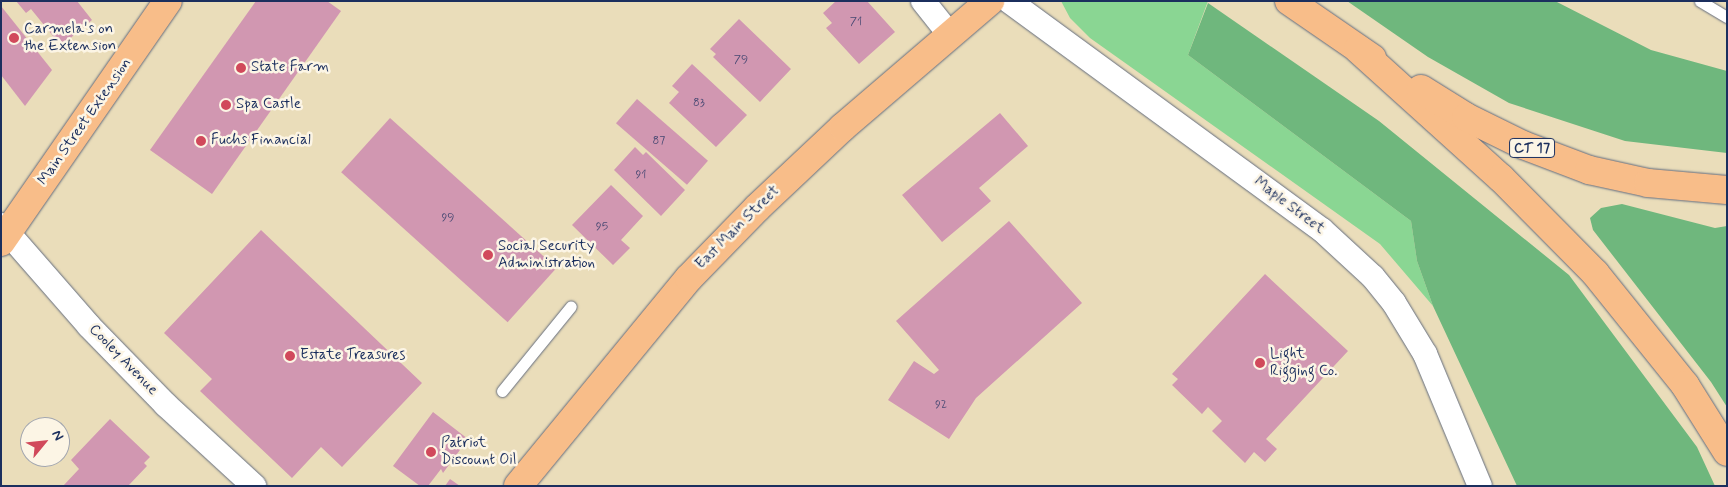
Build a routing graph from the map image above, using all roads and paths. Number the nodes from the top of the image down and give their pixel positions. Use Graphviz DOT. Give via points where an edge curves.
graph roads {
  1 [pos="168,1"];
  2 [pos="923,1"];
  3 [pos="990,1"];
  4 [pos="1009,1"];
  5 [pos="1289,1"];
  6 [pos="1700,1"];
  7 [pos="1727,17"];
  8 [pos="950,35"];
  9 [pos="1358,49"];
  10 [pos="1727,190"];
  11 [pos="3,233"];
  12 [pos="571,306"];
  13 [pos="502,391"];
  14 [pos="1727,452"];
  15 [pos="254,486"];
  16 [pos="518,486"];
  17 [pos="1480,486"];
  1 -- 11 [label="main road, Main Street Extension"];
  2 -- 8 [label="street"];
  3 -- 8 [label="main road, East Main Street"];
  4 -- 17 [label="street, Maple Street" via="1322,230 1372,277 1394,303 1425,354"];
  5 -- 9 [label="main road, CT 17"];
  6 -- 7 [label="lane"];
  8 -- 16 [label="main road, East Main Street" via="843,127 689,278"];
  9 -- 10 [label="main road, CT 17" via="1466,116 1570,163 1648,183"];
  9 -- 14 [label="main road" via="1501,178 1595,273 1685,385"];
  11 -- 15 [label="street, Cooley Avenue" via="116,354"];
  12 -- 13 [label="lane"];
}
